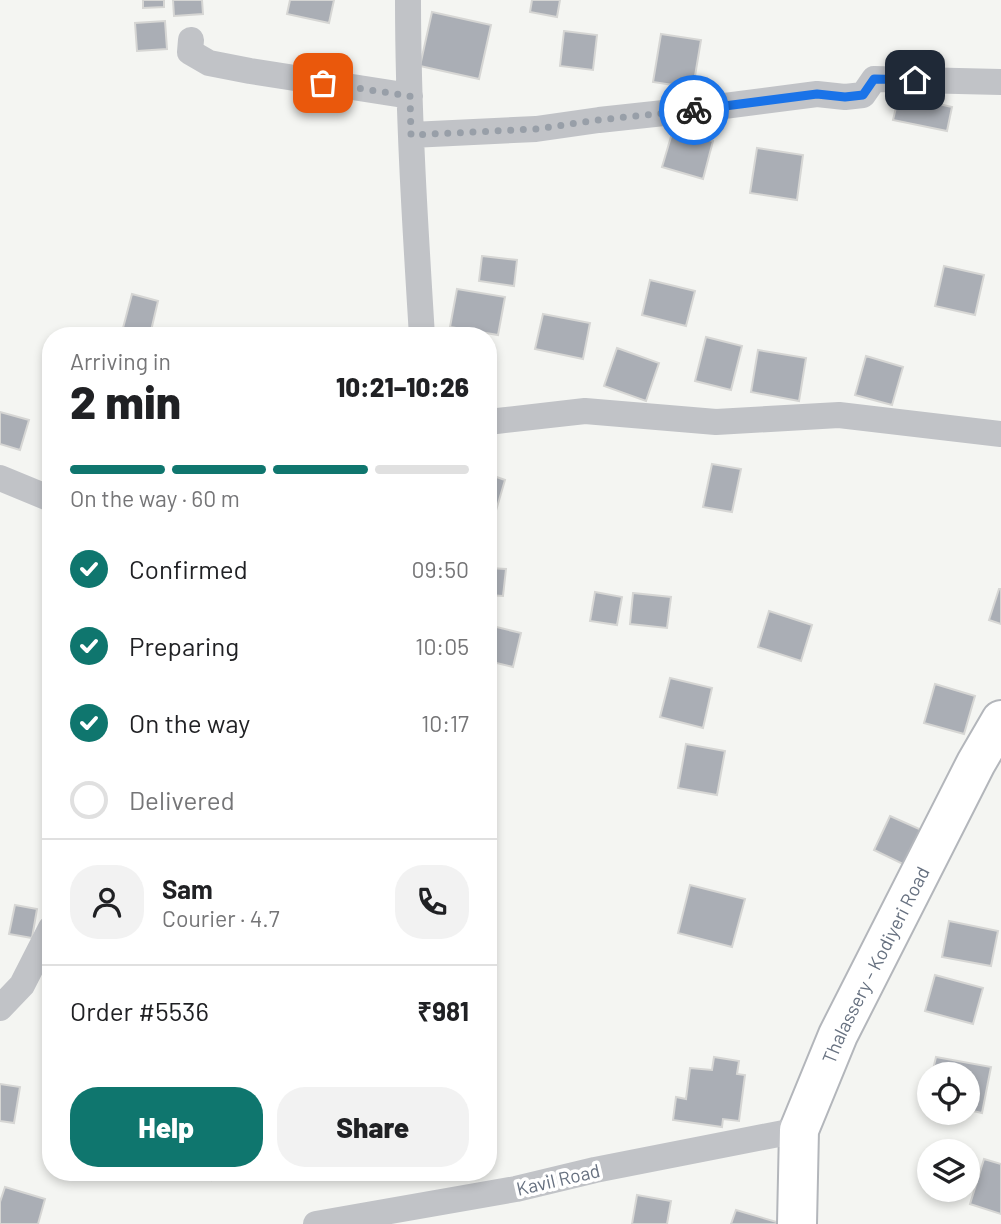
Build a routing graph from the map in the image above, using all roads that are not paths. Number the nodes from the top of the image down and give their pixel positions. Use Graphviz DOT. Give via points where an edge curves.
graph roads {
  1 [pos="408,0"];
  2 [pos="191,40"];
  3 [pos="1001,82"];
  4 [pos="410,96"];
  5 [pos="411,135"];
  6 [pos="422,327"];
  7 [pos="497,421"];
  8 [pos="1001,434"];
  9 [pos="0,478"];
  10 [pos="42,495"];
  11 [pos="1001,720"];
  12 [pos="42,946"];
  13 [pos="0,1008"];
  14 [pos="799,1130"];
  15 [pos="316,1224"];
  16 [pos="797,1224"];
  1 -- 4 [label="street"];
  2 -- 4 [label="street" via="190,52 209,62"];
  3 -- 5 [label="street" via="874,79 863,95 817,94 536,129"];
  4 -- 5 [label="street"];
  5 -- 6 [label="street"];
  7 -- 8 [label="street" via="585,411 716,422 839,415"];
  9 -- 10 [label="street"];
  11 -- 14 [label="main road, Thalassery - Kodiyeri Road" via="838,1035"];
  12 -- 13 [label="street" via="22,985"];
  14 -- 15 [label="street, Kavil Road" via="516,1189"];
  14 -- 16 [label="main road, Thalassery - Kodiyeri Road"];
}
